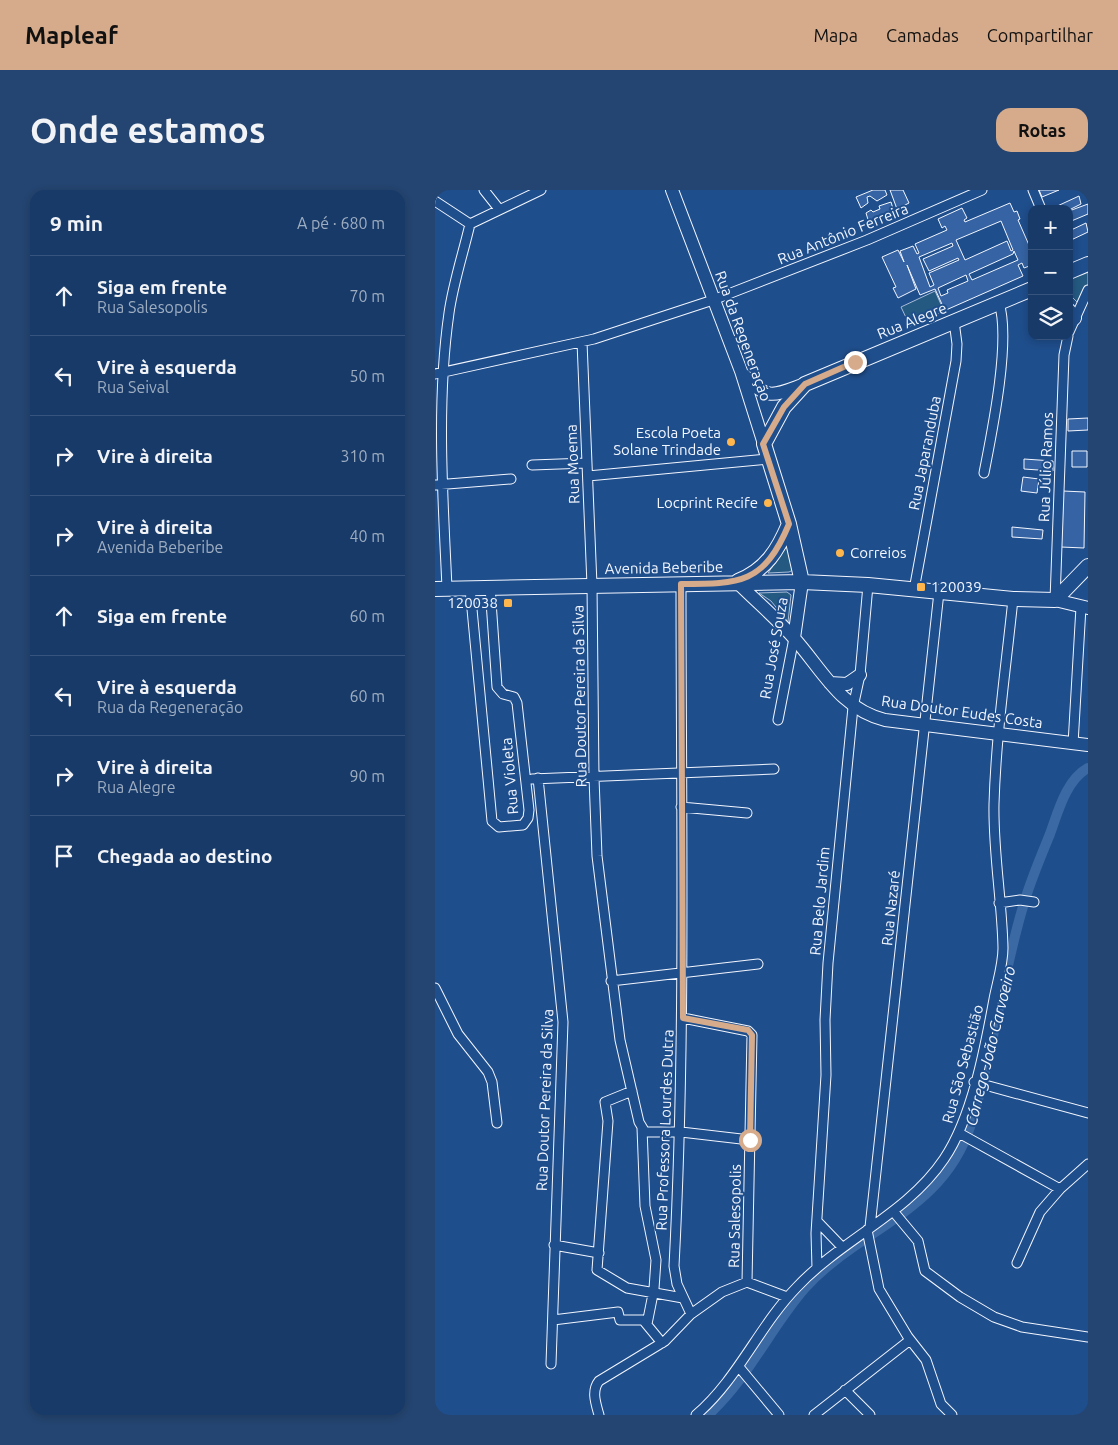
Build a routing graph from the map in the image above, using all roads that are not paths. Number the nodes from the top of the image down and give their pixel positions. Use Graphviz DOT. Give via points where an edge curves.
graph roads {
  1 [pos="484,190"];
  2 [pos="541,190"];
  3 [pos="672,190"];
  4 [pos="982,190"];
  5 [pos="1033,190"];
  6 [pos="435,201"];
  7 [pos="1039,205"];
  8 [pos="499,209"];
  9 [pos="470,224"];
  10 [pos="1088,264"];
  11 [pos="1073,270"];
  12 [pos="1028,291"];
  13 [pos="1087,293"];
  14 [pos="713,300"];
  15 [pos="999,303"];
  16 [pos="1073,317"];
  17 [pos="954,321"];
  18 [pos="1067,340"];
  19 [pos="582,342"];
  20 [pos="741,372"];
  21 [pos="439,373"];
  22 [pos="805,384"];
  23 [pos="763,444"];
  24 [pos="768,459"];
  25 [pos="587,463"];
  26 [pos="532,465"];
  27 [pos="984,473"];
  28 [pos="587,476"];
  29 [pos="511,479"];
  30 [pos="439,484"];
  31 [pos="789,524"];
  32 [pos="1088,566"];
  33 [pos="802,582"];
  34 [pos="734,583"];
  35 [pos="681,584"];
  36 [pos="592,585"];
  37 [pos="868,585"];
  38 [pos="441,588"];
  39 [pos="470,588"];
  40 [pos="490,588"];
  41 [pos="914,590"];
  42 [pos="939,592"];
  43 [pos="1013,599"];
  44 [pos="1055,600"];
  45 [pos="1084,608"];
  46 [pos="794,638"];
  47 [pos="860,675"];
  48 [pos="830,683"];
  49 [pos="853,707"];
  50 [pos="778,720"];
  51 [pos="926,724"];
  52 [pos="999,733"];
  53 [pos="1073,744"];
  54 [pos="1088,745"];
  55 [pos="774,769"];
  56 [pos="681,774"];
  57 [pos="594,778"];
  58 [pos="532,779"];
  59 [pos="681,807"];
  60 [pos="747,814"];
  61 [pos="1033,902"];
  62 [pos="999,903"];
  63 [pos="758,964"];
  64 [pos="681,974"];
  65 [pos="611,981"];
  66 [pos="435,988"];
  67 [pos="683,1018"];
  68 [pos="981,1084"];
  69 [pos="632,1091"];
  70 [pos="1088,1114"];
  71 [pos="497,1123"];
  72 [pos="643,1130"];
  73 [pos="681,1132"];
  74 [pos="962,1135"];
  75 [pos="750,1140"];
  76 [pos="1088,1164"];
  77 [pos="1060,1189"];
  78 [pos="897,1216"];
  79 [pos="817,1221"];
  80 [pos="868,1228"];
  81 [pos="555,1245"];
  82 [pos="842,1247"];
  83 [pos="599,1253"];
  84 [pos="1017,1263"];
  85 [pos="817,1268"];
  86 [pos="747,1282"];
  87 [pos="653,1294"];
  88 [pos="787,1297"];
  89 [pos="683,1298"];
  90 [pos="691,1314"];
  91 [pos="553,1320"];
  92 [pos="647,1324"];
  93 [pos="1088,1337"];
  94 [pos="910,1340"];
  95 [pos="662,1343"];
  96 [pos="551,1364"];
  97 [pos="743,1370"];
  98 [pos="845,1390"];
  99 [pos="599,1415"];
  100 [pos="696,1415"];
  101 [pos="779,1415"];
  102 [pos="815,1415"];
  103 [pos="870,1415"];
  104 [pos="953,1415"];
  1 -- 8 [label="street"];
  2 -- 8 [label="street"];
  3 -- 14 [label="street, Rua da Regeneração"];
  4 -- 14 [label="street, Rua Antônio Ferreira" via="867,240"];
  5 -- 7 [label="street"];
  6 -- 9 [label="street"];
  8 -- 9 [label="street"];
  9 -- 21 [label="street" via="449,312"];
  10 -- 11 [label="main road"];
  12 -- 15 [label="main road, Rua Alegre"];
  13 -- 16 [label="street"];
  14 -- 19 [label="street, Rua Antônio Ferreira"];
  14 -- 20 [label="street, Rua da Regeneração"];
  15 -- 17 [label="main road, Rua Alegre"];
  15 -- 27 [label="street" via="1004,328"];
  17 -- 22 [label="main road, Rua Alegre"];
  17 -- 41 [label="street, Rua Japaranduba" via="956,361"];
  18 -- 44 [label="street, Rua Júlio Ramos"];
  19 -- 21 [label="street, Rua Antônio Ferreira"];
  19 -- 25 [label="street, Rua Moema"];
  20 -- 22 [label="street, Rua Alegre" via="764,394"];
  20 -- 23 [label="street, Rua da Regeneração"];
  21 -- 30 [label="street"];
  22 -- 23 [label="main road, Rua Alegre" via="784,407"];
  23 -- 24 [label="main road, Rua da Regeneração"];
  24 -- 28 [label="street"];
  24 -- 31 [label="main road, Rua da Regeneração"];
  25 -- 26 [label="street"];
  25 -- 28 [label="street, Rua Moema"];
  28 -- 36 [label="street, Rua Moema"];
  29 -- 30 [label="street"];
  30 -- 38 [label="street"];
  31 -- 33 [label="main road, Rua da Regeneração"];
  31 -- 34 [label="main road" via="783,539 764,566"];
  32 -- 44 [label="main road"];
  33 -- 34 [label="main road, Avenida Beberibe"];
  33 -- 37 [label="main road, Avenida Beberibe"];
  33 -- 46 [label="street, Rua José Souza"];
  34 -- 35 [label="main road, Avenida Beberibe"];
  34 -- 46 [label="street, Rua Doutor Eudes Costa"];
  35 -- 36 [label="main road, Avenida Beberibe"];
  35 -- 56 [label="street, Rua Professora Lourdes Dutra"];
  36 -- 40 [label="main road, Avenida Beberibe"];
  36 -- 57 [label="street, Rua Doutor Pereira da Silva"];
  37 -- 41 [label="main road, Avenida Beberibe"];
  37 -- 47 [label="street, Rua Belo Jardim"];
  38 -- 39 [label="main road, Avenida Beberibe"];
  39 -- 40 [label="main road, Avenida Beberibe"];
  39 -- 58 [label="street, Rua Violeta" via="492,821 495,825 523,825 526,822"];
  40 -- 58 [label="street, Rua Violeta" via="497,687 503,694 514,697 517,703"];
  41 -- 42 [label="main road, Avenida Beberibe"];
  42 -- 43 [label="main road, Avenida Beberibe"];
  42 -- 51 [label="street, Rua Nazaré"];
  43 -- 44 [label="main road, Avenida Beberibe"];
  43 -- 52 [label="street, Rua São Sebastião"];
  44 -- 45 [label="street"];
  45 -- 53 [label="street"];
  46 -- 48 [label="street, Rua Doutor Eudes Costa"];
  46 -- 50 [label="street, Rua José Souza"];
  47 -- 48 [label="street" via="847,684"];
  47 -- 49 [label="street, Rua Belo Jardim"];
  48 -- 49 [label="street, Rua Doutor Eudes Costa"];
  49 -- 51 [label="street, Rua Doutor Eudes Costa" via="872,717"];
  49 -- 79 [label="street, Rua Belo Jardim" via="828,964 826,1075"];
  51 -- 52 [label="street, Rua Doutor Eudes Costa"];
  51 -- 80 [label="street, Rua Nazaré"];
  52 -- 53 [label="street, Rua Doutor Eudes Costa"];
  52 -- 62 [label="street, Rua São Sebastião" via="994,804"];
  53 -- 54 [label="street, Rua Doutor Eudes Costa"];
  55 -- 56 [label="street, Rua Violeta"];
  56 -- 57 [label="street, Rua Violeta"];
  56 -- 59 [label="street, Rua Professora Lourdes Dutra"];
  57 -- 58 [label="street, Rua Violeta"];
  57 -- 65 [label="street, Rua Doutor Pereira da Silva" via="597,856"];
  58 -- 81 [label="street, Rua Doutor Pereira da Silva" via="563,1022"];
  59 -- 60 [label="street"];
  59 -- 64 [label="street, Rua Professora Lourdes Dutra"];
  61 -- 62 [label="street"];
  62 -- 68 [label="street, Rua São Sebastião" via="1002,960"];
  63 -- 64 [label="street"];
  64 -- 65 [label="street"];
  64 -- 67 [label="street, Rua Professora Lourdes Dutra"];
  65 -- 69 [label="street, Rua Doutor Pereira da Silva"];
  66 -- 71 [label="street" via="458,1034 488,1072"];
  67 -- 73 [label="street, Rua Professora Lourdes Dutra"];
  67 -- 75 [label="street, Rua Salesopolis" via="750,1032 753,1040"];
  68 -- 70 [label="street"];
  68 -- 74 [label="street, Rua São Sebastião" via="969,1107"];
  69 -- 72 [label="street, Rua Doutor Pereira da Silva"];
  69 -- 83 [label="street" via="605,1102 608,1121"];
  72 -- 73 [label="street"];
  72 -- 87 [label="street, Rua Doutor Pereira da Silva" via="645,1206 656,1260"];
  73 -- 75 [label="street"];
  73 -- 89 [label="street, Rua Professora Lourdes Dutra" via="674,1266"];
  74 -- 77 [label="street"];
  74 -- 78 [label="street, Rua São Sebastião"];
  75 -- 86 [label="street, Rua Salesopolis"];
  76 -- 77 [label="street"];
  77 -- 84 [label="street" via="1040,1212"];
  78 -- 80 [label="street, Rua São Sebastião"];
  78 -- 93 [label="street" via="918,1241 925,1271 960,1297 994,1317 1022,1327"];
  79 -- 82 [label="street"];
  79 -- 85 [label="street, Rua Belo Jardim"];
  80 -- 82 [label="street, Rua São Sebastião"];
  80 -- 94 [label="street, Rua Nazaré" via="879,1289"];
  81 -- 83 [label="street"];
  81 -- 91 [label="street, Rua Doutor Pereira da Silva"];
  82 -- 85 [label="street, Rua São Sebastião"];
  83 -- 87 [label="street" via="597,1270 627,1288"];
  85 -- 88 [label="street, Rua São Sebastião"];
  86 -- 88 [label="street"];
  86 -- 90 [label="street" via="722,1292"];
  87 -- 89 [label="street"];
  87 -- 92 [label="street, Rua Doutor Pereira da Silva"];
  88 -- 97 [label="street, Rua São Sebastião"];
  89 -- 90 [label="street, Rua Professora Lourdes Dutra"];
  90 -- 95 [label="street"];
  91 -- 92 [label="street" via="618,1312 620,1320 643,1320"];
  91 -- 96 [label="street, Rua Doutor Pereira da Silva"];
  92 -- 95 [label="street"];
  94 -- 98 [label="street"];
  94 -- 104 [label="street, Rua Nazaré" via="926,1360 941,1404"];
  95 -- 99 [label="street" via="599,1381 594,1399"];
  97 -- 100 [label="street, Rua São Sebastião"];
  97 -- 101 [label="street"];
  98 -- 102 [label="street"];
  98 -- 103 [label="street"];
}
